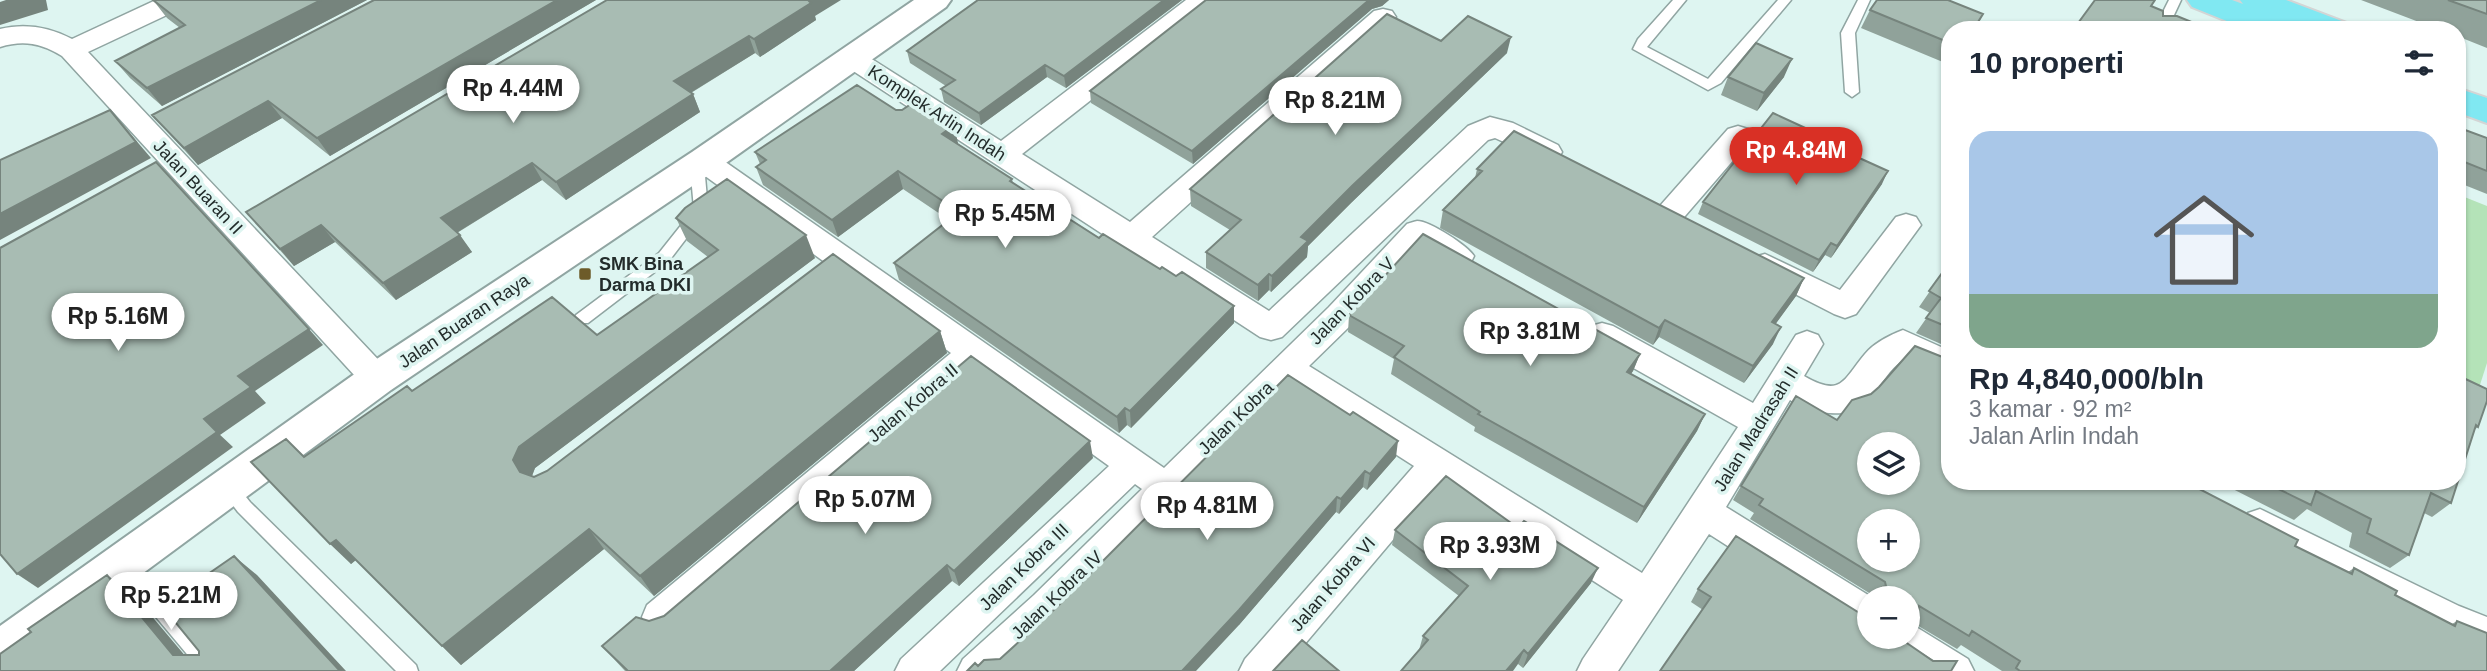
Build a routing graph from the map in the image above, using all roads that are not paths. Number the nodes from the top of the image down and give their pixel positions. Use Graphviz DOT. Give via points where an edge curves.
graph roads {
  1 [pos="177,0"];
  2 [pos="935,0"];
  3 [pos="1202,0"];
  4 [pos="1680,0"];
  5 [pos="1785,0"];
  6 [pos="1864,0"];
  7 [pos="2175,0"];
  8 [pos="2203,0"];
  9 [pos="2256,0"];
  10 [pos="1383,18"];
  11 [pos="2164,21"];
  12 [pos="2256,21"];
  13 [pos="2312,21"];
  14 [pos="0,38"];
  15 [pos="71,50"];
  16 [pos="850,57"];
  17 [pos="2466,78"];
  18 [pos="2487,86"];
  19 [pos="1852,92"];
  20 [pos="2466,103"];
  21 [pos="2487,111"];
  22 [pos="1738,136"];
  23 [pos="1002,155"];
  24 [pos="700,163"];
  25 [pos="1574,166"];
  26 [pos="1669,215"];
  27 [pos="1906,225"];
  28 [pos="1131,238"];
  29 [pos="1739,251"];
  30 [pos="1488,272"];
  31 [pos="1571,318"];
  32 [pos="582,319"];
  33 [pos="1807,344"];
  34 [pos="974,352"];
  35 [pos="1941,362"];
  36 [pos="1286,368"];
  37 [pos="377,379"];
  38 [pos="1785,381"];
  39 [pos="1760,423"];
  40 [pos="1133,464"];
  41 [pos="1436,465"];
  42 [pos="228,487"];
  43 [pos="1165,487"];
  44 [pos="2228,507"];
  45 [pos="1704,512"];
  46 [pos="122,563"];
  47 [pos="1647,594"];
  48 [pos="1857,608"];
  49 [pos="660,617"];
  50 [pos="2487,634"];
  51 [pos="1920,649"];
  52 [pos="0,652"];
  53 [pos="213,671"];
  54 [pos="409,671"];
  55 [pos="914,671"];
  56 [pos="976,671"];
  57 [pos="1258,671"];
  58 [pos="1596,671"];
  59 [pos="1955,671"];
  1 -- 15 [label="street"];
  2 -- 16 [label="street, Jalan Buaran Raya"];
  3 -- 23 [label="street"];
  4 -- 5 [label="lane" via="1640,49 1709,85"];
  6 -- 19 [label="lane" via="1848,33"];
  7 -- 11 [label="lane"];
  8 -- 12 [label="main road"];
  9 -- 13 [label="main road"];
  10 -- 28 [label="street"];
  14 -- 15 [label="street, Jalan Buaran II" via="48,36"];
  15 -- 37 [label="street, Jalan Buaran II" via="155,124 163,168 248,220"];
  16 -- 23 [label="street, Komplek Arlin Indah"];
  16 -- 24 [label="street, Jalan Buaran Raya"];
  17 -- 18 [label="main road"];
  20 -- 21 [label="main road"];
  22 -- 26 [label="street"];
  23 -- 28 [label="street, Komplek Arlin Indah"];
  24 -- 32 [label="lane" via="701,210 674,247"];
  24 -- 34 [label="street" via="830,266"];
  24 -- 37 [label="street, Jalan Buaran Raya"];
  25 -- 28 [label="street, Komplek Arlin Indah" via="1490,131 1271,328"];
  27 -- 29 [label="street" via="1845,306"];
  30 -- 36 [label="street, Jalan Kobra V" via="1417,232"];
  31 -- 39 [label="street"];
  33 -- 38 [label="street, Jalan Madrasah II"];
  34 -- 40 [label="street"];
  34 -- 49 [label="street, Jalan Kobra II"];
  35 -- 38 [label="street" via="1903,343 1878,360 1855,393 1838,400 1814,398"];
  36 -- 41 [label="street, Jalan Kobra"];
  36 -- 43 [label="street, Jalan Kobra"];
  37 -- 42 [label="street, Jalan Buaran Raya"];
  38 -- 39 [label="street, Jalan Madrasah II"];
  39 -- 45 [label="street, Jalan Madrasah II"];
  40 -- 43 [label="street"];
  40 -- 55 [label="street, Jalan Kobra III"];
  41 -- 47 [label="street, Jalan Kobra"];
  41 -- 57 [label="street, Jalan Kobra VI"];
  42 -- 46 [label="street, Jalan Buaran Raya"];
  42 -- 54 [label="lane"];
  43 -- 56 [label="street, Jalan Kobra IV" via="1047,607"];
  44 -- 50 [label="street" via="2446,618"];
  45 -- 47 [label="street, Jalan Madrasah II"];
  45 -- 48 [label="street"];
  46 -- 52 [label="street, Jalan Buaran Raya"];
  46 -- 53 [label="lane"];
  47 -- 58 [label="street, Jalan Madrasah II"];
  51 -- 59 [label="street"];
}
